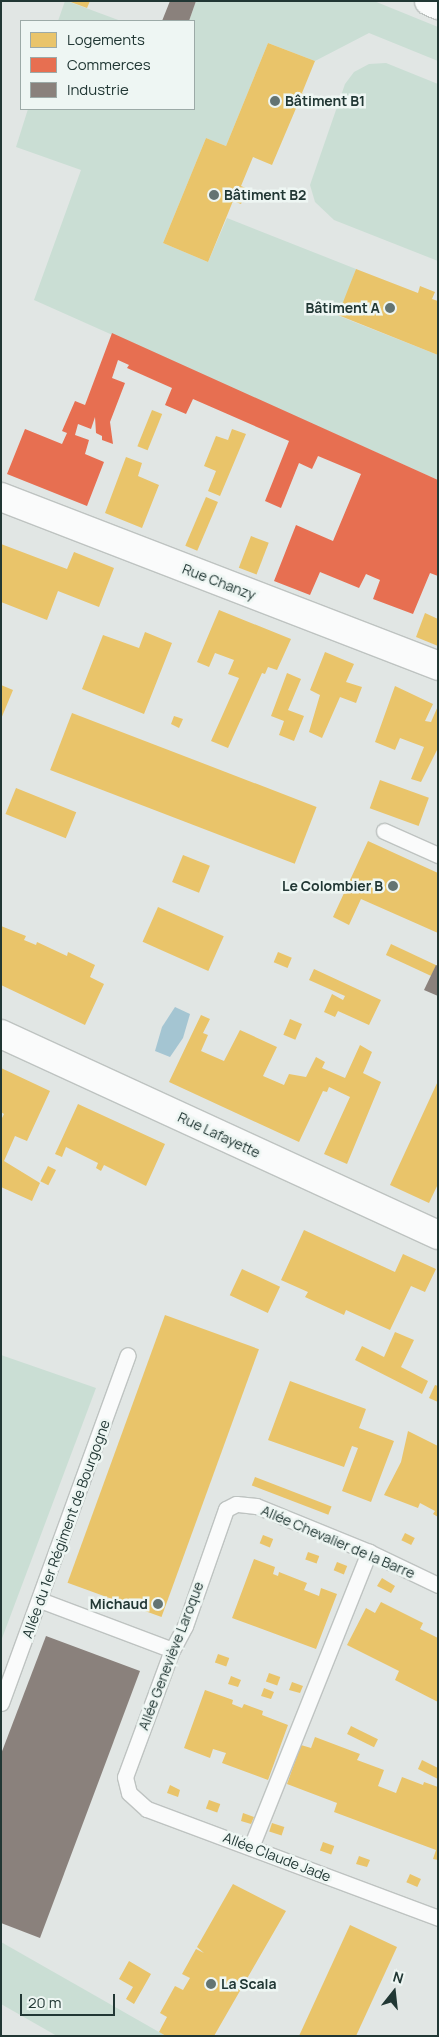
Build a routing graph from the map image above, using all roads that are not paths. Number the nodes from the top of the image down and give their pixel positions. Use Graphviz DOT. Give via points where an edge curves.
graph roads {
  1 [pos="429,1"];
  2 [pos="438,5"];
  3 [pos="1,497"];
  4 [pos="438,666"];
  5 [pos="384,831"];
  6 [pos="438,855"];
  7 [pos="1,1034"];
  8 [pos="438,1235"];
  9 [pos="128,1356"];
  10 [pos="236,1504"];
  11 [pos="369,1552"];
  12 [pos="438,1585"];
  13 [pos="40,1600"];
  14 [pos="172,1650"];
  15 [pos="1,1703"];
  16 [pos="127,1786"];
  17 [pos="251,1847"];
  18 [pos="438,1918"];
  1 -- 2 [label="street"];
  3 -- 4 [label="street, Rue Chanzy"];
  5 -- 6 [label="lane"];
  7 -- 8 [label="street, Rue Lafayette"];
  9 -- 13 [label="lane, Allée du 1er Régiment de Bourgogne"];
  10 -- 11 [label="lane, Allée Chevalier de la Barre" via="256,1506"];
  10 -- 14 [label="lane, Allée Geneviève Laroque" via="220,1518 185,1626"];
  11 -- 12 [label="lane, Allée Chevalier de la Barre"];
  11 -- 17 [label="lane"];
  13 -- 14 [label="lane"];
  13 -- 15 [label="lane, Allée du 1er Régiment de Bourgogne"];
  14 -- 16 [label="lane, Allée Geneviève Laroque" via="127,1770"];
  16 -- 17 [label="lane, Allée Claude Jade" via="135,1801 147,1809"];
  17 -- 18 [label="lane, Allée Claude Jade"];
}
